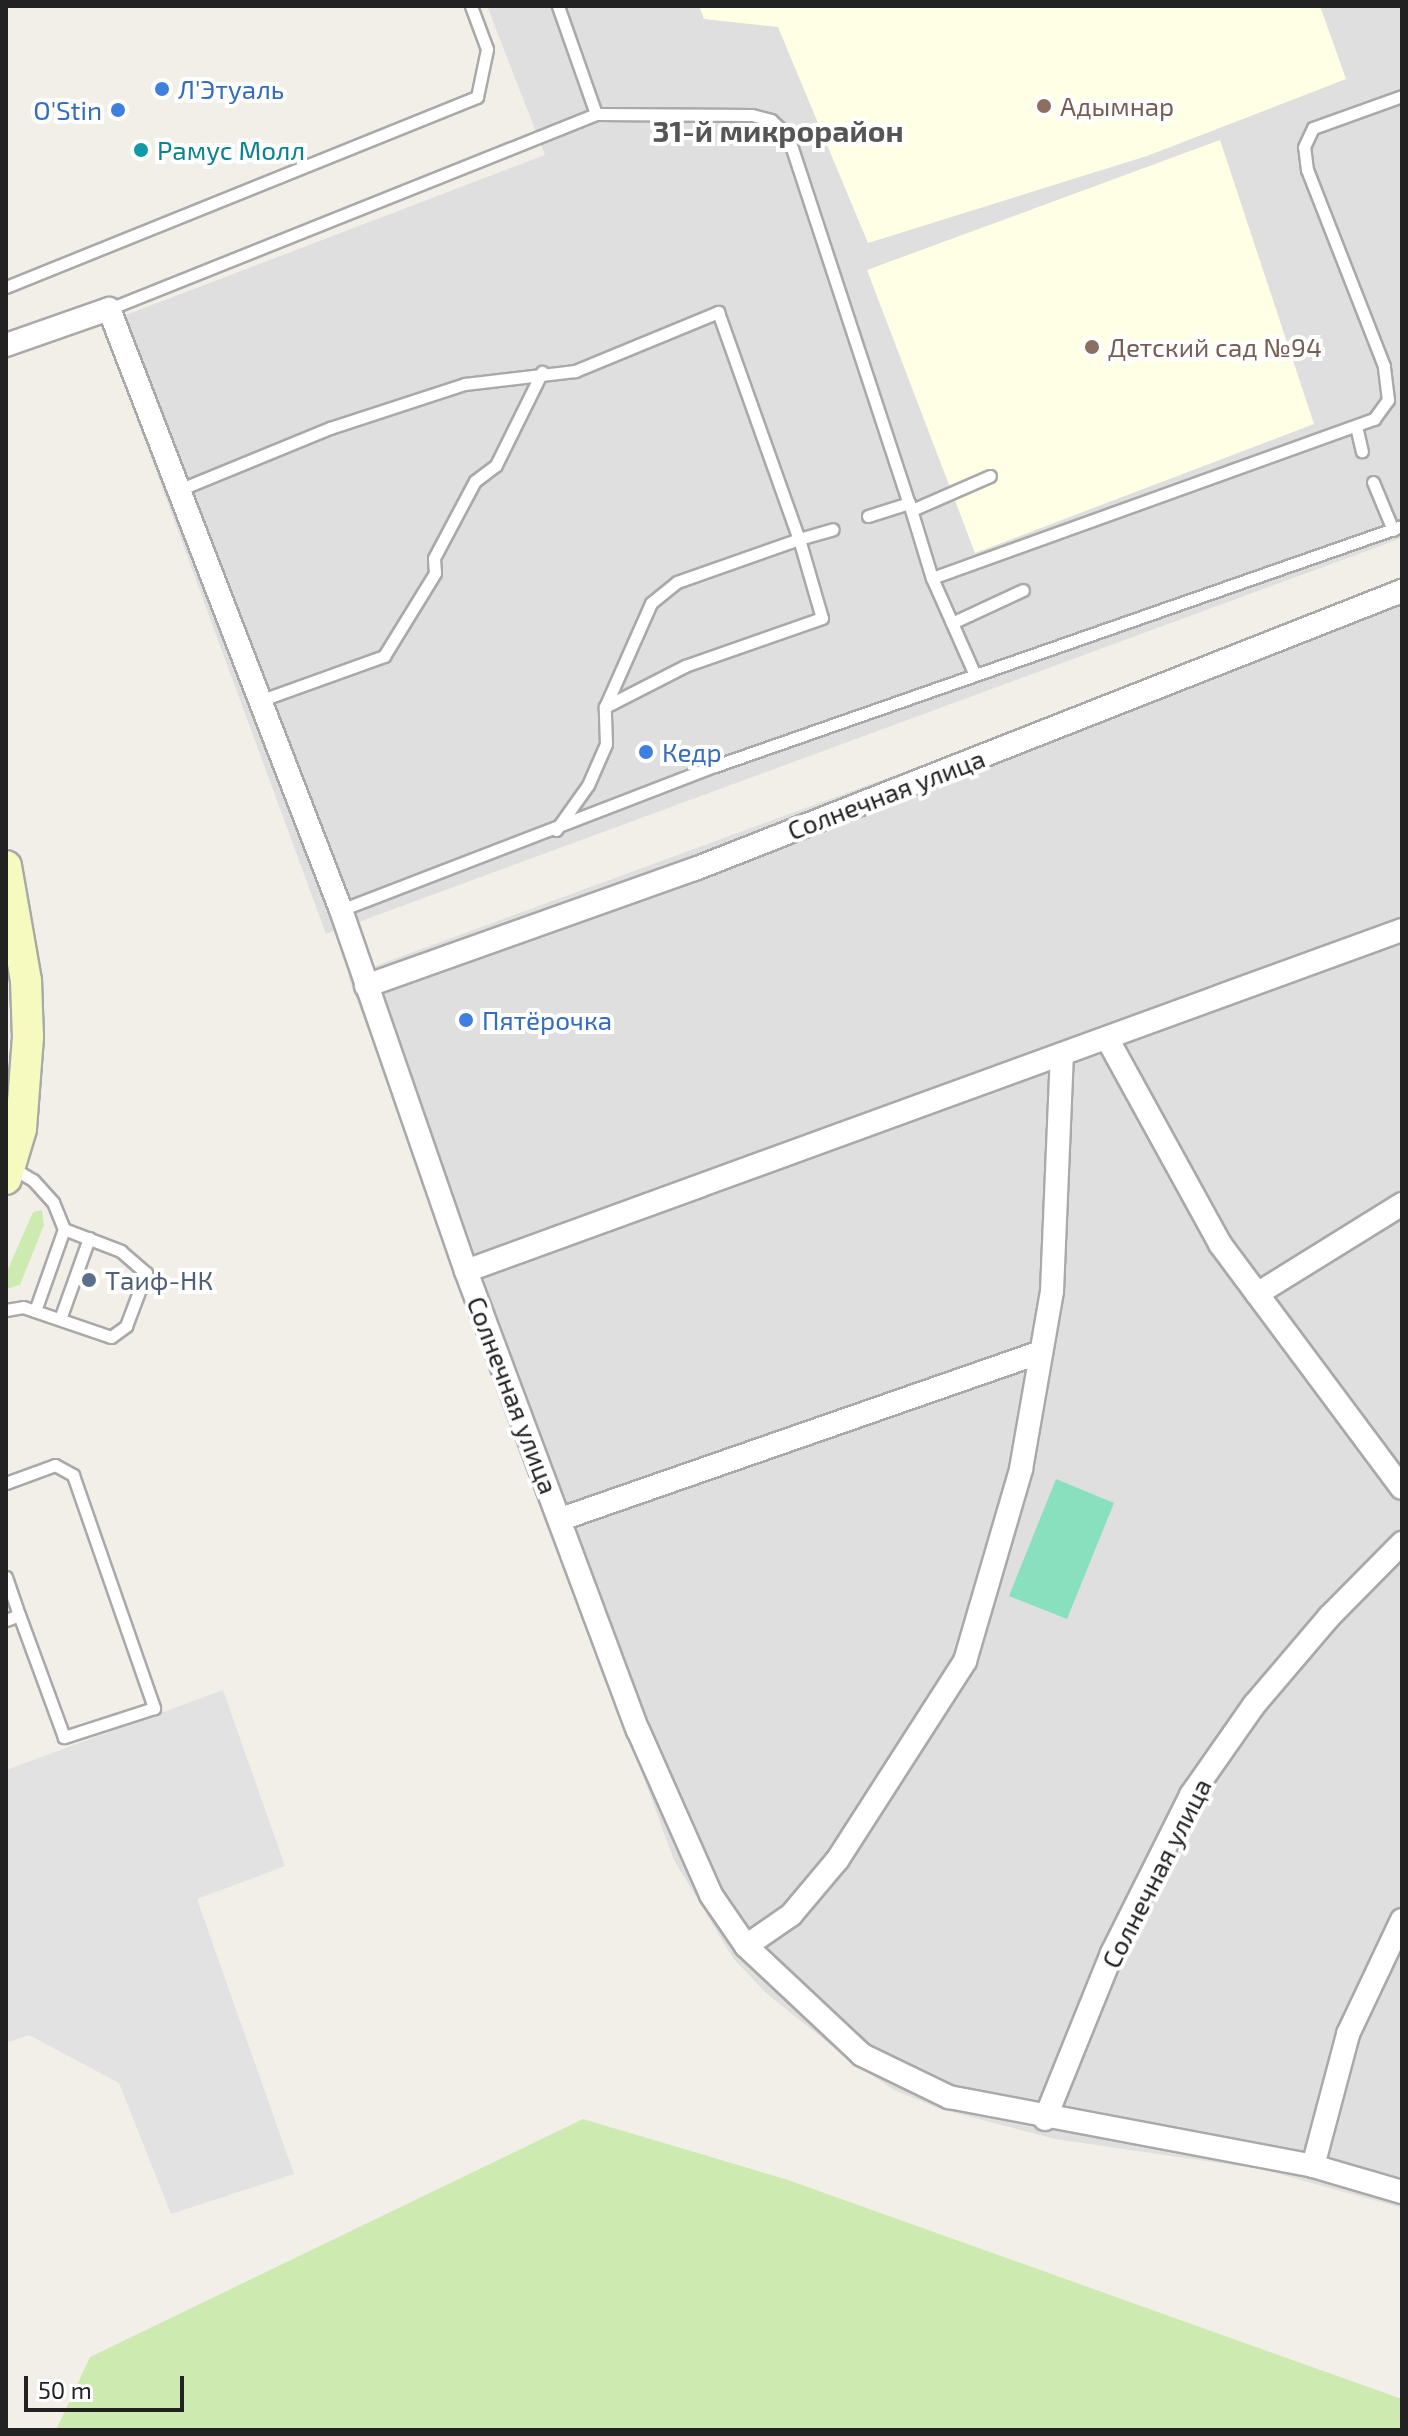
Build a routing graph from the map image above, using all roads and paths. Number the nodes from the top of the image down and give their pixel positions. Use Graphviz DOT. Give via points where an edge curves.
graph roads {
  1 [pos="471,6"];
  2 [pos="558,6"];
  3 [pos="1402,96"];
  4 [pos="596,114"];
  5 [pos="6,287"];
  6 [pos="109,309"];
  7 [pos="6,345"];
  8 [pos="542,372"];
  9 [pos="1356,426"];
  10 [pos="1362,451"];
  11 [pos="990,476"];
  12 [pos="1373,482"];
  13 [pos="181,489"];
  14 [pos="910,506"];
  15 [pos="868,516"];
  16 [pos="1398,528"];
  17 [pos="833,529"];
  18 [pos="799,539"];
  19 [pos="932,578"];
  20 [pos="1023,590"];
  21 [pos="1402,591"];
  22 [pos="952,623"];
  23 [pos="974,673"];
  24 [pos="258,702"];
  25 [pos="605,707"];
  26 [pos="556,831"];
  27 [pos="7,874"];
  28 [pos="341,910"];
  29 [pos="1402,930"];
  30 [pos="366,986"];
  31 [pos="1108,1040"];
  32 [pos="1062,1057"];
  33 [pos="8,1173"];
  34 [pos="1402,1204"];
  35 [pos="64,1229"];
  36 [pos="89,1238"];
  37 [pos="466,1271"];
  38 [pos="1257,1294"];
  39 [pos="29,1309"];
  40 [pos="6,1310"];
  41 [pos="60,1319"];
  42 [pos="1041,1352"];
  43 [pos="6,1483"];
  44 [pos="1402,1488"];
  45 [pos="561,1519"];
  46 [pos="1402,1543"];
  47 [pos="6,1577"];
  48 [pos="19,1615"];
  49 [pos="6,1620"];
  50 [pos="1402,1920"];
  51 [pos="746,1946"];
  52 [pos="1045,2119"];
  53 [pos="1313,2166"];
  54 [pos="1402,2192"];
  1 -- 5 [label="lane" via="487,49 477,97"];
  2 -- 4 [label="lane"];
  3 -- 9 [label="lane" via="1313,128 1304,147 1307,170 1384,366 1388,400 1374,419"];
  4 -- 6 [label="lane"];
  4 -- 14 [label="lane" via="752,115 771,120 788,136"];
  6 -- 7 [label="street"];
  6 -- 13 [label="street, Солнечная улица"];
  8 -- 13 [label="lane" via="465,384 330,428"];
  8 -- 18 [label="lane" via="575,371 718,312"];
  8 -- 24 [label="lane" via="496,465 475,481 434,558 435,573 384,656"];
  9 -- 10 [label="lane"];
  9 -- 19 [label="lane"];
  11 -- 14 [label="lane"];
  12 -- 16 [label="lane"];
  13 -- 24 [label="street, Солнечная улица"];
  14 -- 15 [label="lane"];
  14 -- 19 [label="lane"];
  16 -- 23 [label="lane"];
  17 -- 18 [label="lane"];
  18 -- 25 [label="lane" via="677,582 651,603"];
  18 -- 25 [label="lane" via="822,618 685,666"];
  19 -- 22 [label="lane"];
  20 -- 22 [label="lane"];
  21 -- 30 [label="street, Солнечная улица" via="695,869"];
  22 -- 23 [label="lane"];
  23 -- 26 [label="lane" via="715,766"];
  24 -- 28 [label="street, Солнечная улица"];
  25 -- 26 [label="lane" via="606,744 588,785"];
  26 -- 28 [label="lane"];
  27 -- 33 [label="street" via="26,981 28,1037 21,1129"];
  28 -- 30 [label="street, Солнечная улица"];
  29 -- 31 [label="street, Солнечная улица"];
  30 -- 37 [label="street, Солнечная улица"];
  31 -- 32 [label="street, Солнечная улица"];
  31 -- 38 [label="street" via="1220,1244"];
  32 -- 37 [label="street, Солнечная улица"];
  32 -- 42 [label="street" via="1052,1291"];
  33 -- 35 [label="lane" via="33,1180 53,1202"];
  34 -- 38 [label="street"];
  35 -- 36 [label="lane"];
  35 -- 39 [label="lane"];
  36 -- 41 [label="lane"];
  36 -- 41 [label="lane" via="121,1251 146,1273 137,1305 126,1326 111,1337"];
  37 -- 45 [label="street, Солнечная улица"];
  38 -- 44 [label="street"];
  39 -- 40 [label="lane"];
  39 -- 41 [label="lane"];
  42 -- 45 [label="street, Солнечная улица"];
  42 -- 51 [label="street" via="1021,1469 965,1661 838,1859 791,1915"];
  43 -- 48 [label="lane" via="55,1465 73,1475 154,1708 64,1737"];
  45 -- 51 [label="street, Солнечная улица" via="673,1818 711,1895"];
  46 -- 52 [label="street, Солнечная улица" via="1254,1705 1191,1795 1112,1953"];
  47 -- 48 [label="lane"];
  48 -- 49 [label="lane"];
  50 -- 53 [label="street" via="1348,2034"];
  51 -- 52 [label="street, Солнечная улица" via="862,2055 949,2097"];
  52 -- 53 [label="street, Солнечная улица"];
  53 -- 54 [label="street, Солнечная улица"];
}
